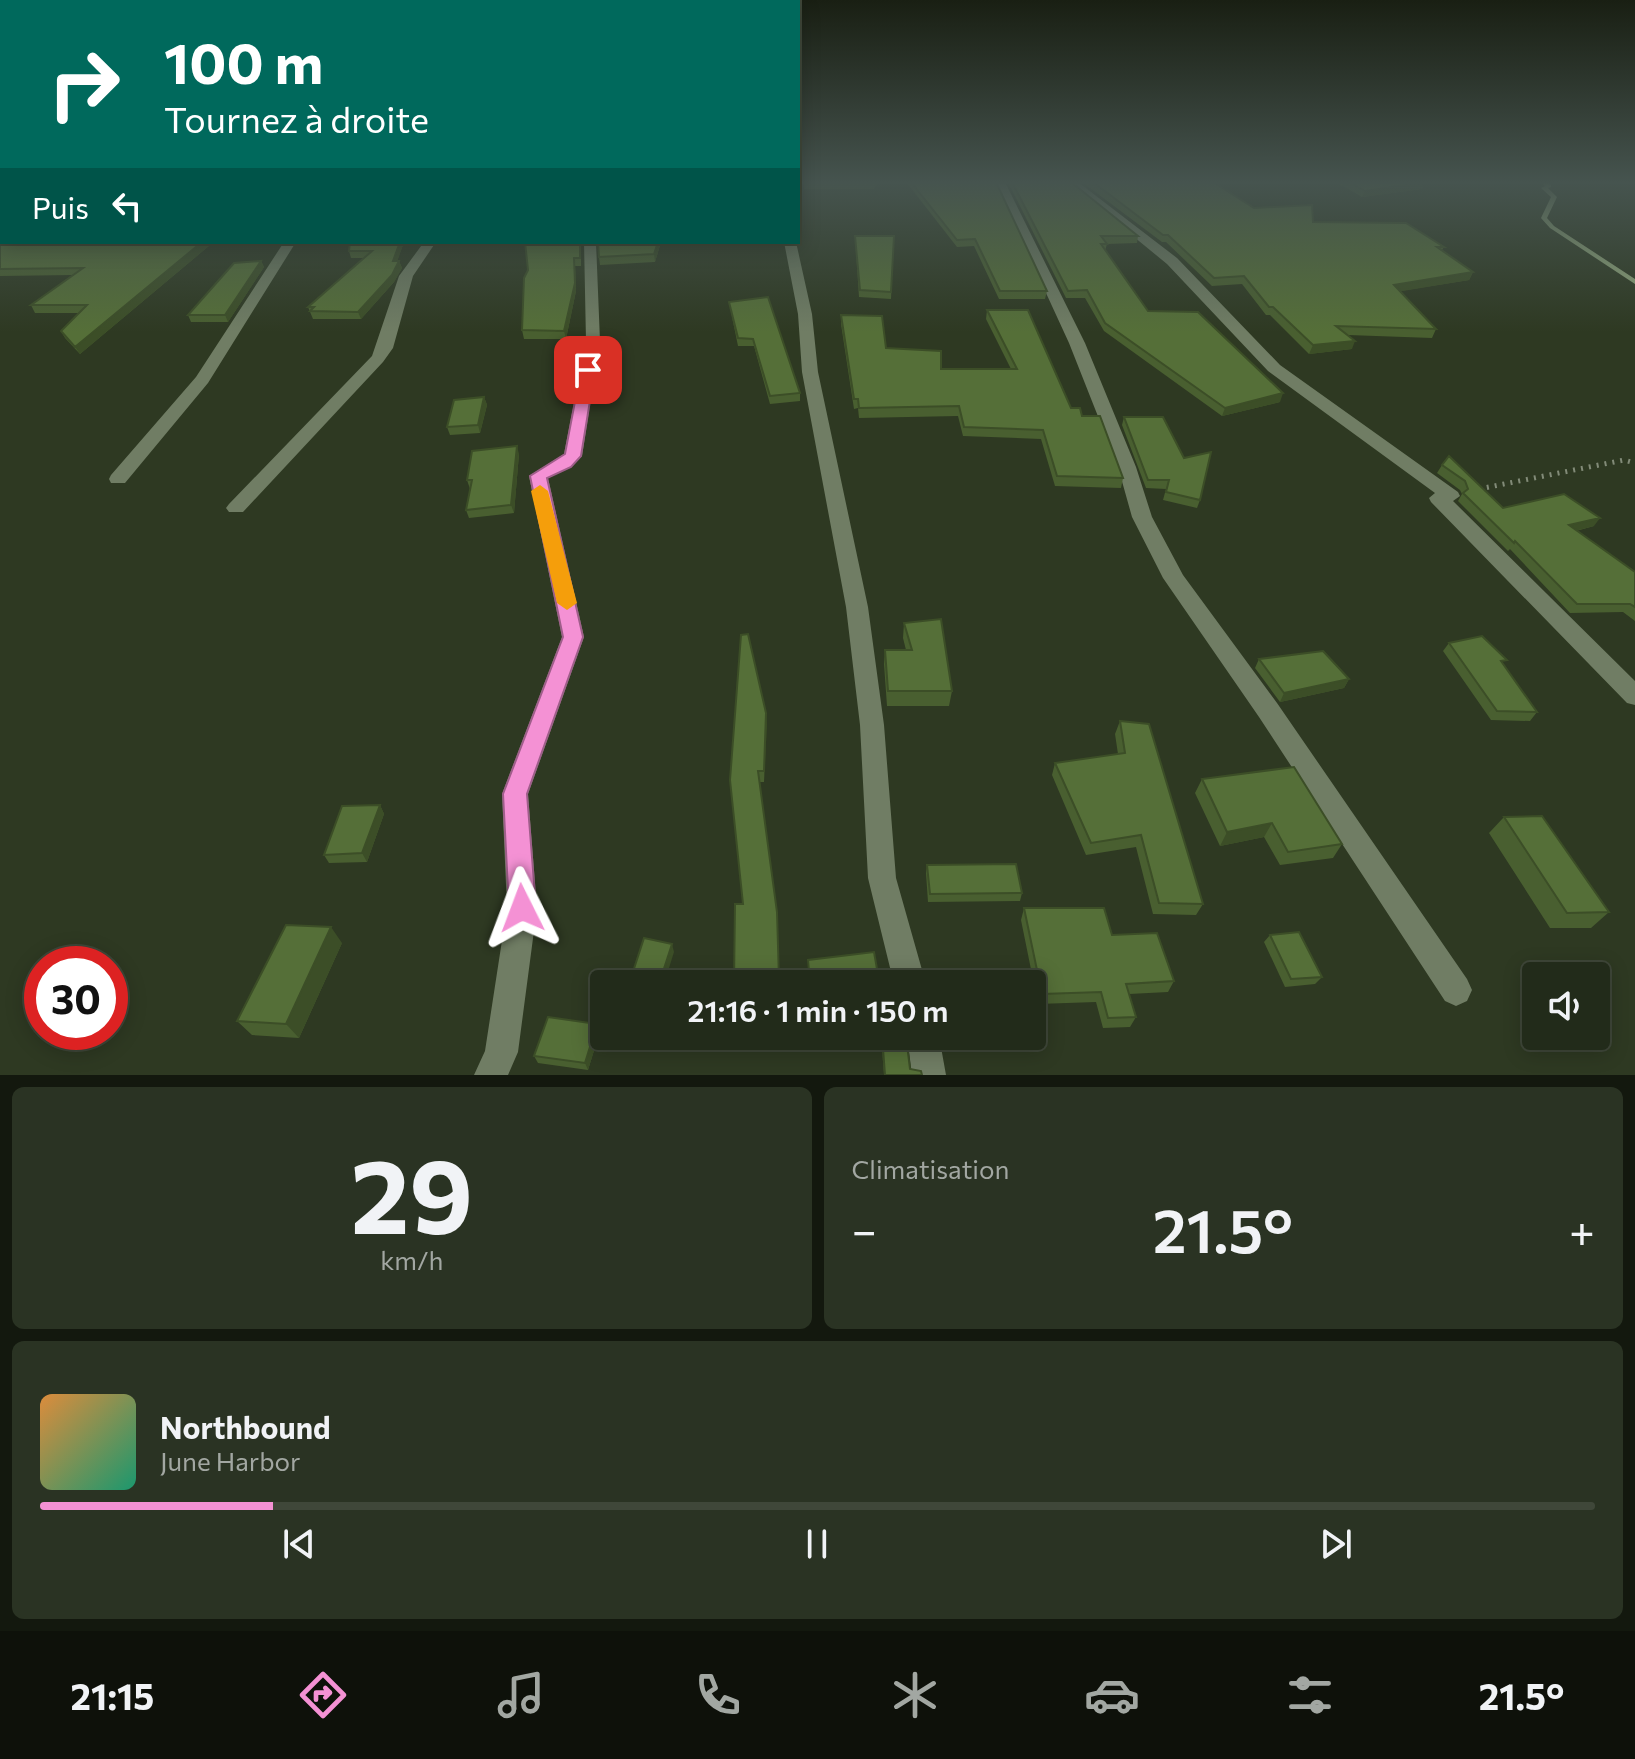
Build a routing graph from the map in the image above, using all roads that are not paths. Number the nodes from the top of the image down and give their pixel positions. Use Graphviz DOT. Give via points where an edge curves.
graph roads {
  1 [pos="1024,232"];
  2 [pos="1136,232"];
  3 [pos="289,244"];
  4 [pos="429,244"];
  5 [pos="590,244"];
  6 [pos="790,244"];
  7 [pos="118,479"];
  8 [pos="236,508"];
  9 [pos="1635,696"];
  10 [pos="906,970"];
  11 [pos="1456,990"];
  12 [pos="925,1050"];
  13 [pos="491,1075"];
  14 [pos="929,1075"];
  1 -- 11 [label="street" via="1077,343 1142,517 1174,578"];
  2 -- 9 [label="street" via="1172,261 1274,368 1451,496 1438,498"];
  3 -- 7 [label="street" via="202,380"];
  4 -- 8 [label="street" via="406,276 378,359"];
  5 -- 13 [label="street" via="593,341 573,456 538,476 573,637 515,794 522,908 501,1052"];
  6 -- 10 [label="street" via="857,607 872,725 882,878"];
  12 -- 14 [label="street"];
}
